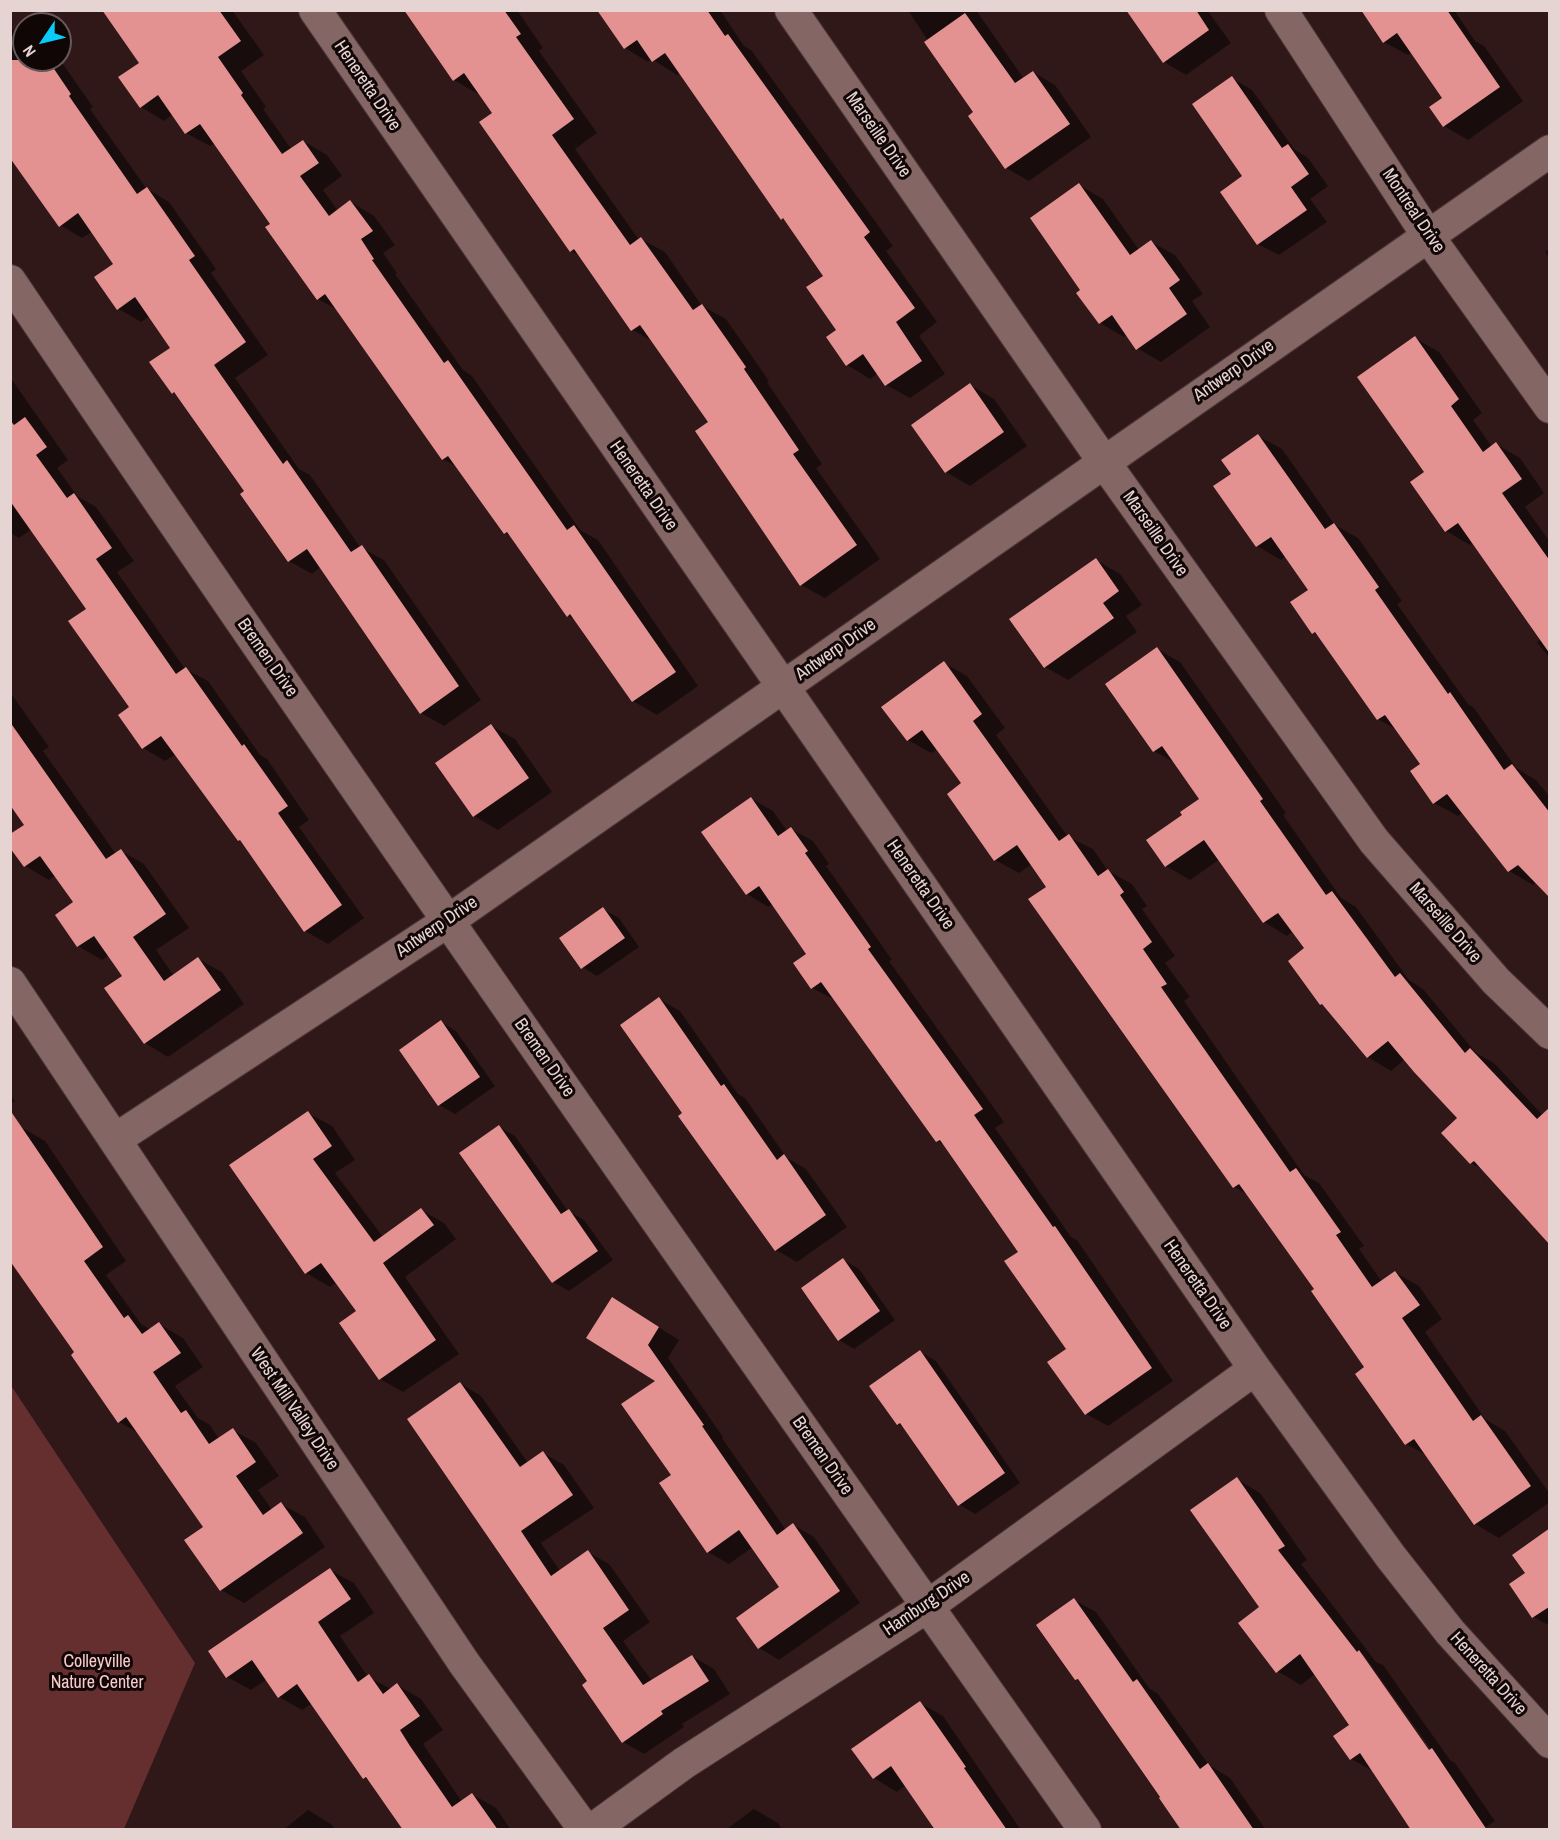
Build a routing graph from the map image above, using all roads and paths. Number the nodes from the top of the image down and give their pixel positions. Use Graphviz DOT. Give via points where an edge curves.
graph roads {
  1 [pos="315,10"];
  2 [pos="791,10"];
  3 [pos="1281,10"];
  4 [pos="1550,151"];
  5 [pos="1428,236"];
  6 [pos="10,281"];
  7 [pos="1550,407"];
  8 [pos="1104,462"];
  9 [pos="782,687"];
  10 [pos="448,921"];
  11 [pos="10,983"];
  12 [pos="1550,1033"];
  13 [pos="116,1139"];
  14 [pos="1255,1369"];
  15 [pos="928,1606"];
  16 [pos="1550,1742"];
  17 [pos="585,1830"];
  18 [pos="592,1830"];
  19 [pos="1084,1830"];
  1 -- 9 [label="street, Heneretta Drive"];
  2 -- 8 [label="street, Marseille Drive"];
  3 -- 5 [label="street, Montreal Drive"];
  4 -- 5 [label="street, Antwerp Drive"];
  5 -- 7 [label="street, Montreal Drive"];
  5 -- 8 [label="street, Antwerp Drive"];
  6 -- 10 [label="street, Bremen Drive"];
  8 -- 9 [label="street, Antwerp Drive"];
  8 -- 12 [label="street, Marseille Drive" via="1374,841 1496,981"];
  9 -- 10 [label="street, Antwerp Drive"];
  9 -- 14 [label="street, Heneretta Drive"];
  10 -- 13 [label="street, Antwerp Drive"];
  10 -- 15 [label="street, Bremen Drive"];
  11 -- 13 [label="street, West Mill Valley Drive"];
  13 -- 17 [label="street, West Mill Valley Drive" via="464,1663"];
  14 -- 15 [label="street, Hamburg Drive"];
  14 -- 16 [label="street, Heneretta Drive" via="1442,1622"];
  15 -- 18 [label="street, Hamburg Drive" via="684,1763"];
  15 -- 19 [label="street, Bremen Drive"];
}
